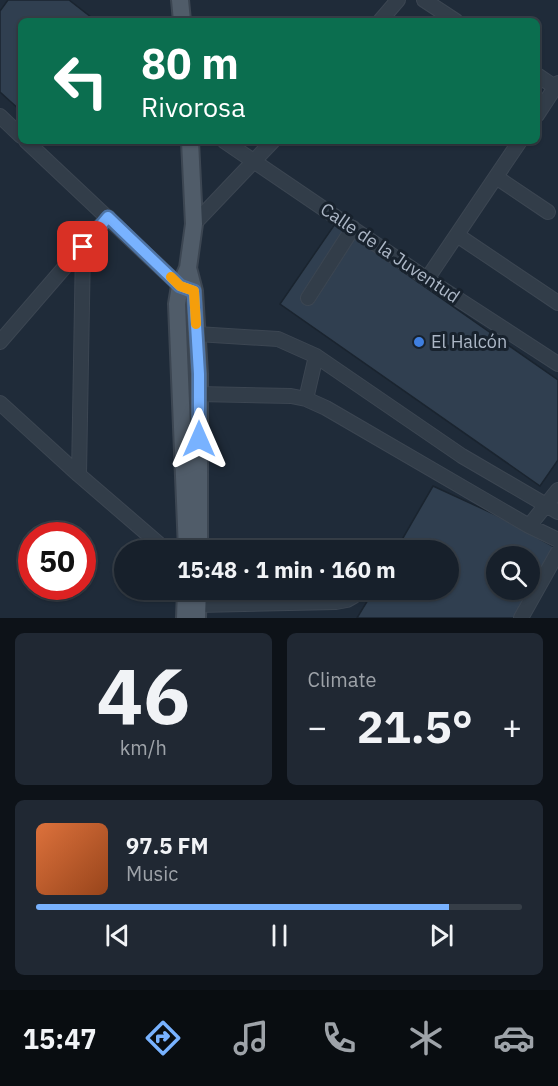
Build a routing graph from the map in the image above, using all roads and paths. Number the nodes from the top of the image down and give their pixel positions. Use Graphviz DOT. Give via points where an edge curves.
graph roads {
  1 [pos="180,0"];
  2 [pos="398,0"];
  3 [pos="424,0"];
  4 [pos="182,18"];
  5 [pos="383,18"];
  6 [pos="451,18"];
  7 [pos="540,77"];
  8 [pos="557,87"];
  9 [pos="540,111"];
  10 [pos="0,116"];
  11 [pos="18,133"];
  12 [pos="29,144"];
  13 [pos="190,144"];
  14 [pos="228,144"];
  15 [pos="270,144"];
  16 [pos="518,144"];
  17 [pos="255,162"];
  18 [pos="496,177"];
  19 [pos="548,212"];
  20 [pos="108,217"];
  21 [pos="194,224"];
  22 [pos="353,228"];
  23 [pos="457,235"];
  24 [pos="83,247"];
  25 [pos="427,279"];
  26 [pos="187,288"];
  27 [pos="308,298"];
  28 [pos="558,303"];
  29 [pos="197,334"];
  30 [pos="0,342"];
  31 [pos="316,356"];
  32 [pos="558,364"];
  33 [pos="178,372"];
  34 [pos="199,374"];
  35 [pos="199,394"];
  36 [pos="306,399"];
  37 [pos="0,404"];
  38 [pos="79,475"];
  39 [pos="558,490"];
  40 [pos="553,508"];
  41 [pos="530,526"];
  42 [pos="154,540"];
  43 [pos="186,540"];
  44 [pos="199,540"];
  45 [pos="558,540"];
  46 [pos="558,552"];
  47 [pos="186,600"];
  48 [pos="347,600"];
  49 [pos="198,604"];
  50 [pos="185,618"];
  51 [pos="521,618"];
  1 -- 4 [label="main road"];
  2 -- 5 [label="street"];
  3 -- 6 [label="street"];
  7 -- 8 [label="street"];
  8 -- 9 [label="street"];
  10 -- 11 [label="street"];
  12 -- 20 [label="street"];
  13 -- 21 [label="main road"];
  14 -- 17 [label="street, Calle de la Juventud"];
  15 -- 17 [label="street"];
  16 -- 18 [label="street"];
  17 -- 21 [label="street"];
  17 -- 22 [label="street, Calle de la Juventud"];
  18 -- 19 [label="street"];
  18 -- 23 [label="street"];
  20 -- 24 [label="street"];
  20 -- 26 [label="street"];
  21 -- 26 [label="main road"];
  22 -- 25 [label="street, Calle de la Juventud"];
  22 -- 27 [label="street"];
  23 -- 25 [label="street"];
  23 -- 28 [label="street"];
  24 -- 30 [label="street"];
  24 -- 38 [label="street"];
  25 -- 32 [label="street, Calle de la Juventud"];
  26 -- 29 [label="main road"];
  26 -- 33 [label="main road" via="177,304"];
  29 -- 31 [label="street" via="278,339"];
  29 -- 34 [label="main road"];
  31 -- 36 [label="street"];
  31 -- 40 [label="street" via="462,456"];
  33 -- 34 [label="main road"];
  33 -- 43 [label="main road"];
  34 -- 35 [label="main road"];
  35 -- 36 [label="street"];
  35 -- 44 [label="main road"];
  36 -- 41 [label="street"];
  37 -- 38 [label="street"];
  38 -- 42 [label="street"];
  39 -- 40 [label="street"];
  40 -- 41 [label="street"];
  41 -- 45 [label="street"];
  46 -- 51 [label="street"];
  47 -- 50 [label="main road"];
  48 -- 49 [label="street"];
}
